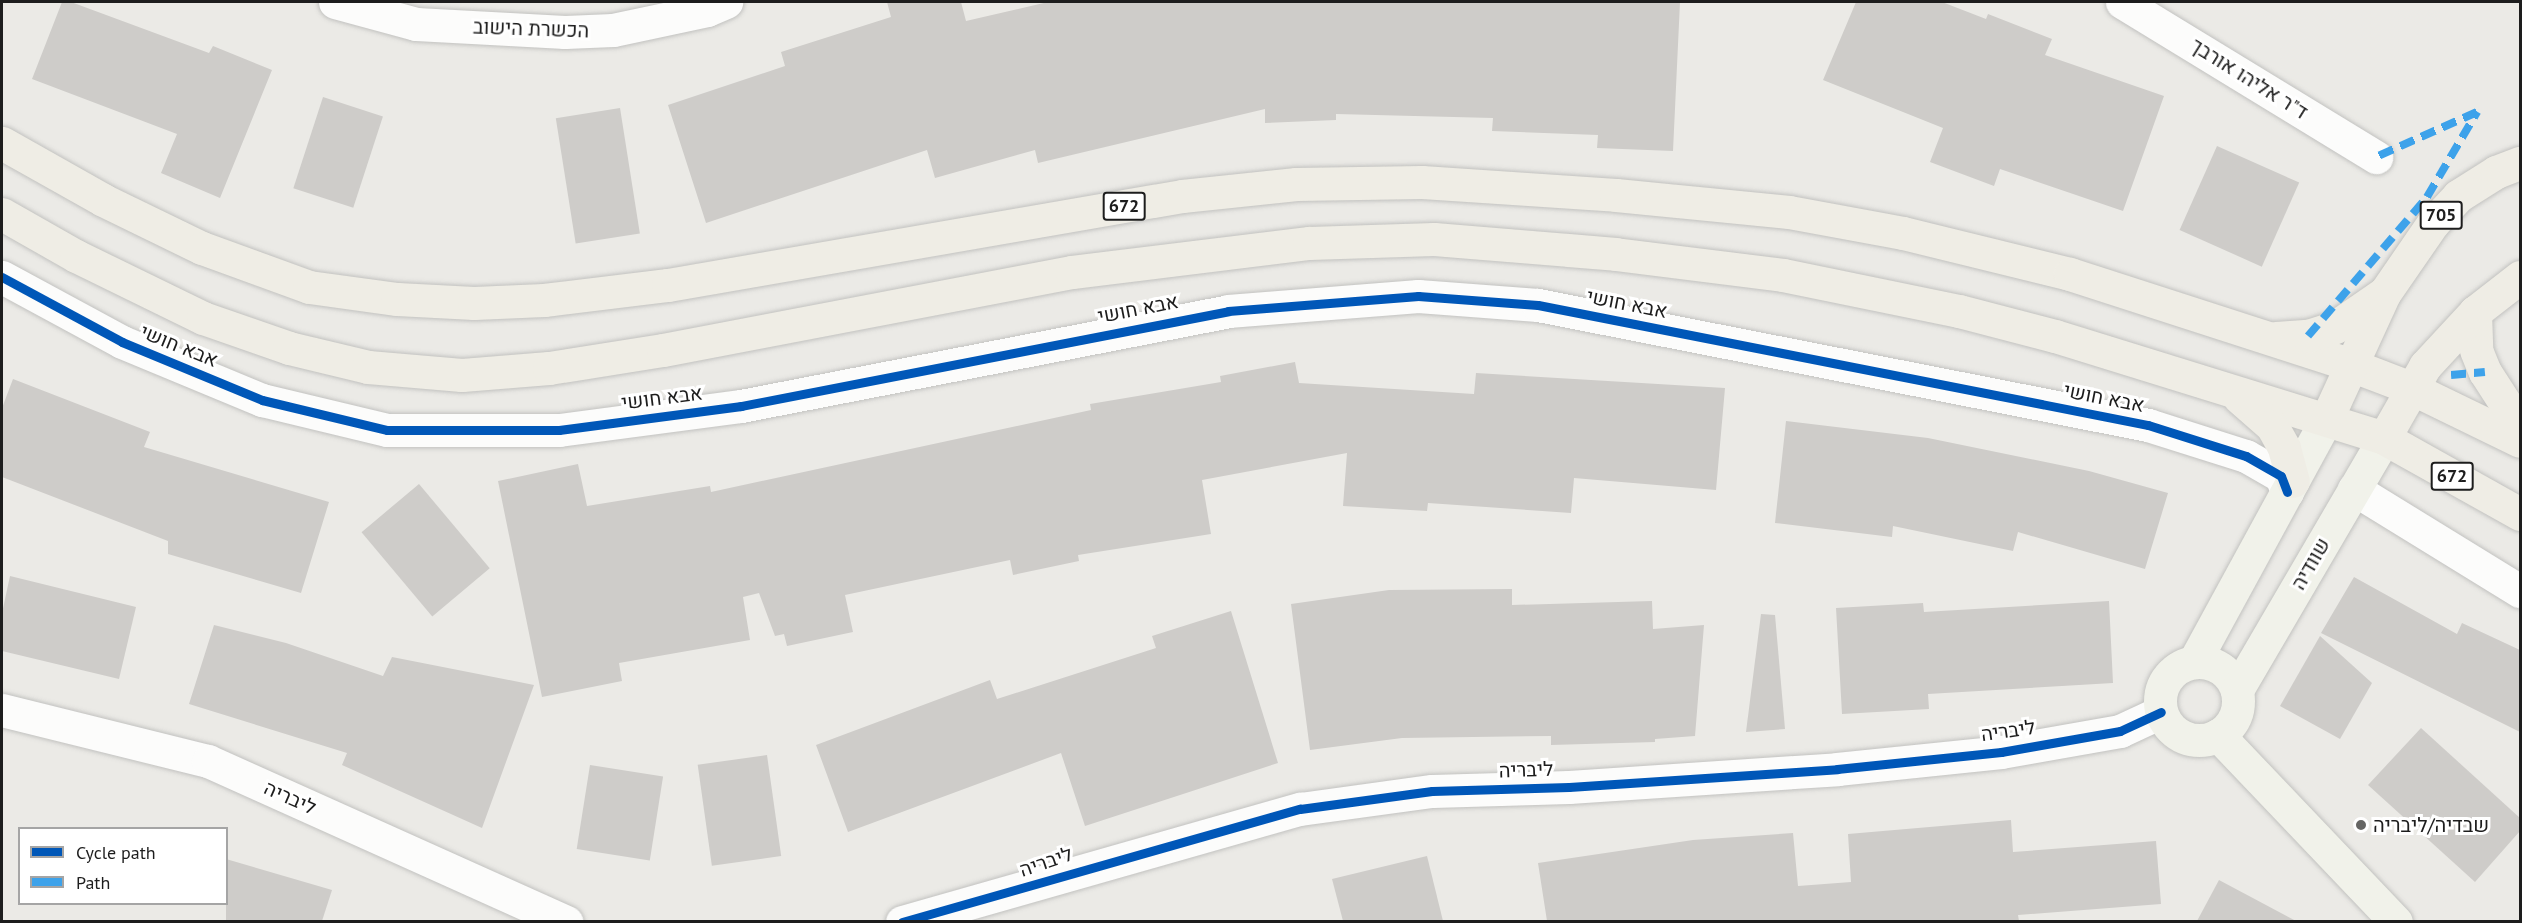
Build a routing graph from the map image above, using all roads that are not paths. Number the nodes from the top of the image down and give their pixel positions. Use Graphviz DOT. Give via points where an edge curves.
graph roads {
  1 [pos="335,2"];
  2 [pos="726,2"];
  3 [pos="2122,2"];
  4 [pos="2,143"];
  5 [pos="2376,157"];
  6 [pos="2520,163"];
  7 [pos="2,214"];
  8 [pos="2,277"];
  9 [pos="2520,277"];
  10 [pos="2384,294"];
  11 [pos="2475,312"];
  12 [pos="2268,339"];
  13 [pos="2351,365"];
  14 [pos="2411,388"];
  15 [pos="2230,390"];
  16 [pos="2327,418"];
  17 [pos="2520,426"];
  18 [pos="2384,438"];
  19 [pos="2520,441"];
  20 [pos="2290,486"];
  21 [pos="2354,489"];
  22 [pos="2520,514"];
  23 [pos="2520,591"];
  24 [pos="2194,662"];
  25 [pos="2237,690"];
  26 [pos="2,710"];
  27 [pos="2161,712"];
  28 [pos="2218,735"];
  29 [pos="567,921"];
  30 [pos="902,921"];
  31 [pos="2396,921"];
  1 -- 2 [label="street, הכשרת הישוב" via="416,24 565,32 632,26 707,10"];
  3 -- 5 [label="street, ד\"ר אליהו אורבך"];
  4 -- 12 [label="main road, 672" via="103,200 202,248 309,287 397,299 474,303 567,297 668,285 1182,196 1296,184 1422,182 1789,212 1903,232 2070,274"];
  6 -- 10 [label="main road, 705" via="2496,172 2458,196 2433,223"];
  7 -- 15 [label="main road, אבא חושי / 672" via="76,256 203,318 288,348 368,367 462,375 549,368 663,350 1072,272 1309,243 1434,239 1615,254 1783,275 1970,314"];
  8 -- 20 [label="street, אבא חושי" via="122,342 262,400 387,430 558,430 741,406 1228,311 1418,296 1538,305 2148,425 2246,456 2281,476"];
  9 -- 11 [label="main road"];
  10 -- 12 [label="main road, 705" via="2335,327 2308,336"];
  10 -- 13 [label="main road"];
  11 -- 14 [label="main road" via="2425,366"];
  11 -- 17 [label="main road" via="2476,350 2485,372"];
  12 -- 13 [label="main road, 672"];
  13 -- 14 [label="main road, 672"];
  13 -- 16 [label="main road"];
  14 -- 18 [label="main road"];
  14 -- 19 [label="main road, 672"];
  15 -- 16 [label="main road, אבא חושי / 672"];
  15 -- 20 [label="main road" via="2272,426 2284,448"];
  16 -- 18 [label="main road, אבא חושי / 672"];
  16 -- 20 [label="street"];
  18 -- 21 [label="street, שוודיה"];
  18 -- 22 [label="main road, אבא חושי / 672"];
  20 -- 24 [label="street"];
  21 -- 23 [label="street"];
  21 -- 25 [label="street, שוודיה"];
  24 -- 25 [label="street" via="2216,666"];
  24 -- 27 [label="street" via="2170,675 2160,699"];
  25 -- 28 [label="street, שוודיה" via="2235,716"];
  26 -- 29 [label="street, ליבריה" via="208,761"];
  27 -- 28 [label="street" via="2174,732 2184,738 2207,740"];
  27 -- 30 [label="street, ליבריה" via="2120,731 1989,753 1837,770 1569,787 1432,790 1300,809 1103,862 1000,897"];
  28 -- 31 [label="street"];
}
